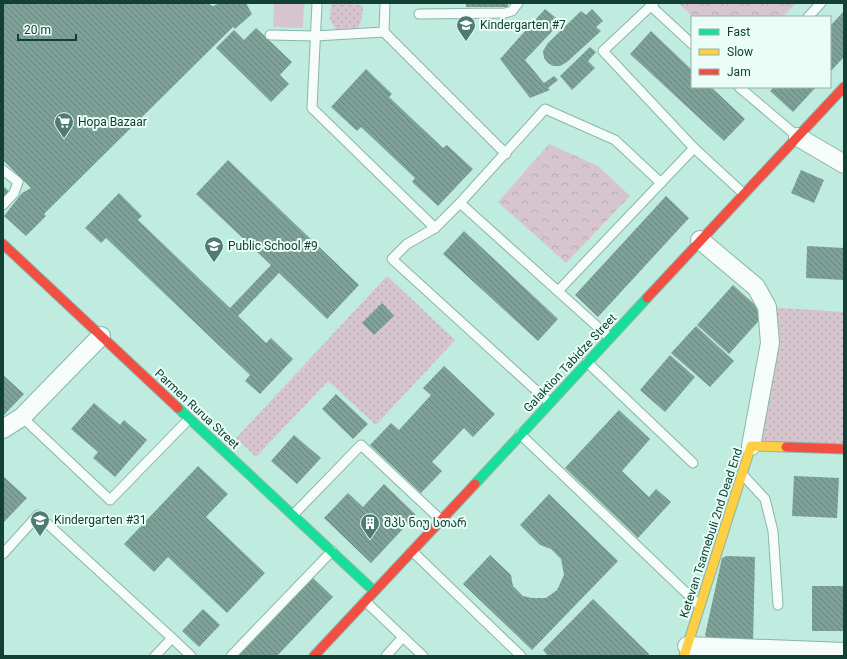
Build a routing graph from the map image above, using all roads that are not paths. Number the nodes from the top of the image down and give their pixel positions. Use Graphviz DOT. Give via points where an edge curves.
graph roads {
  1 [pos="317,3"];
  2 [pos="385,3"];
  3 [pos="518,3"];
  4 [pos="821,3"];
  5 [pos="652,4"];
  6 [pos="419,14"];
  7 [pos="809,16"];
  8 [pos="384,32"];
  9 [pos="270,35"];
  10 [pos="316,36"];
  11 [pos="691,43"];
  12 [pos="844,87"];
  13 [pos="741,88"];
  14 [pos="798,137"];
  15 [pos="694,148"];
  16 [pos="506,154"];
  17 [pos="844,164"];
  18 [pos="3,170"];
  19 [pos="661,183"];
  20 [pos="744,194"];
  21 [pos="460,202"];
  22 [pos="3,206"];
  23 [pos="435,228"];
  24 [pos="700,240"];
  25 [pos="3,244"];
  26 [pos="558,291"];
  27 [pos="101,336"];
  28 [pos="610,338"];
  29 [pos="587,362"];
  30 [pos="550,403"];
  31 [pos="22,416"];
  32 [pos="189,419"];
  33 [pos="3,429"];
  34 [pos="520,434"];
  35 [pos="751,446"];
  36 [pos="844,449"];
  37 [pos="693,463"];
  38 [pos="742,474"];
  39 [pos="293,515"];
  40 [pos="441,520"];
  41 [pos="332,551"];
  42 [pos="412,551"];
  43 [pos="3,554"];
  44 [pos="374,591"];
  45 [pos="365,601"];
  46 [pos="778,605"];
  47 [pos="700,606"];
  48 [pos="172,638"];
  49 [pos="403,638"];
  50 [pos="685,651"];
  51 [pos="844,652"];
  52 [pos="155,656"];
  53 [pos="191,656"];
  54 [pos="231,656"];
  55 [pos="314,656"];
  56 [pos="386,656"];
  57 [pos="423,656"];
  58 [pos="521,656"];
  1 -- 10 [label="lane"];
  2 -- 8 [label="lane"];
  3 -- 6 [label="lane" via="512,11 505,13"];
  4 -- 7 [label="lane"];
  5 -- 11 [label="lane"];
  5 -- 15 [label="lane" via="603,51"];
  8 -- 10 [label="lane"];
  8 -- 16 [label="lane"];
  9 -- 10 [label="lane"];
  10 -- 23 [label="lane" via="312,108"];
  12 -- 14 [label="street, Galaktion Tabidze Street"];
  13 -- 14 [label="lane"];
  14 -- 17 [label="street"];
  14 -- 20 [label="street, Galaktion Tabidze Street"];
  15 -- 19 [label="lane"];
  15 -- 20 [label="lane"];
  16 -- 19 [label="lane" via="545,109 615,140"];
  16 -- 21 [label="lane"];
  18 -- 22 [label="lane" via="18,182 14,193"];
  19 -- 26 [label="lane"];
  20 -- 24 [label="street, Galaktion Tabidze Street"];
  21 -- 23 [label="lane"];
  21 -- 26 [label="lane"];
  23 -- 30 [label="lane" via="407,244 392,259"];
  24 -- 28 [label="street, Galaktion Tabidze Street"];
  24 -- 35 [label="street" via="756,287 767,307 770,343"];
  25 -- 27 [label="street, Parmen Rurua Street"];
  26 -- 28 [label="lane"];
  27 -- 31 [label="street"];
  27 -- 32 [label="street, Parmen Rurua Street"];
  28 -- 29 [label="street, Galaktion Tabidze Street"];
  29 -- 30 [label="street, Galaktion Tabidze Street"];
  29 -- 37 [label="lane"];
  30 -- 34 [label="street, Galaktion Tabidze Street"];
  31 -- 32 [label="lane" via="110,500"];
  31 -- 33 [label="street"];
  32 -- 39 [label="street, Parmen Rurua Street"];
  34 -- 40 [label="street, Galaktion Tabidze Street"];
  34 -- 47 [label="lane"];
  35 -- 36 [label="street, Ketevan Tsamebuli 2nd Dead End"];
  35 -- 38 [label="street, Ketevan Tsamebuli 2nd Dead End"];
  38 -- 46 [label="lane" via="765,499 773,531"];
  38 -- 47 [label="street, Ketevan Tsamebuli 2nd Dead End"];
  39 -- 40 [label="lane" via="361,445"];
  39 -- 41 [label="street, Parmen Rurua Street"];
  40 -- 42 [label="street, Galaktion Tabidze Street"];
  41 -- 44 [label="street, Parmen Rurua Street"];
  41 -- 54 [label="lane"];
  42 -- 44 [label="street, Galaktion Tabidze Street"];
  42 -- 58 [label="lane"];
  43 -- 48 [label="lane" via="38,515"];
  44 -- 45 [label="street, Galaktion Tabidze Street"];
  45 -- 49 [label="lane"];
  45 -- 55 [label="street, Galaktion Tabidze Street"];
  47 -- 50 [label="street, Ketevan Tsamebuli 2nd Dead End"];
  48 -- 52 [label="lane"];
  48 -- 53 [label="lane"];
  49 -- 56 [label="lane"];
  49 -- 57 [label="lane"];
  50 -- 51 [label="street"];
}
